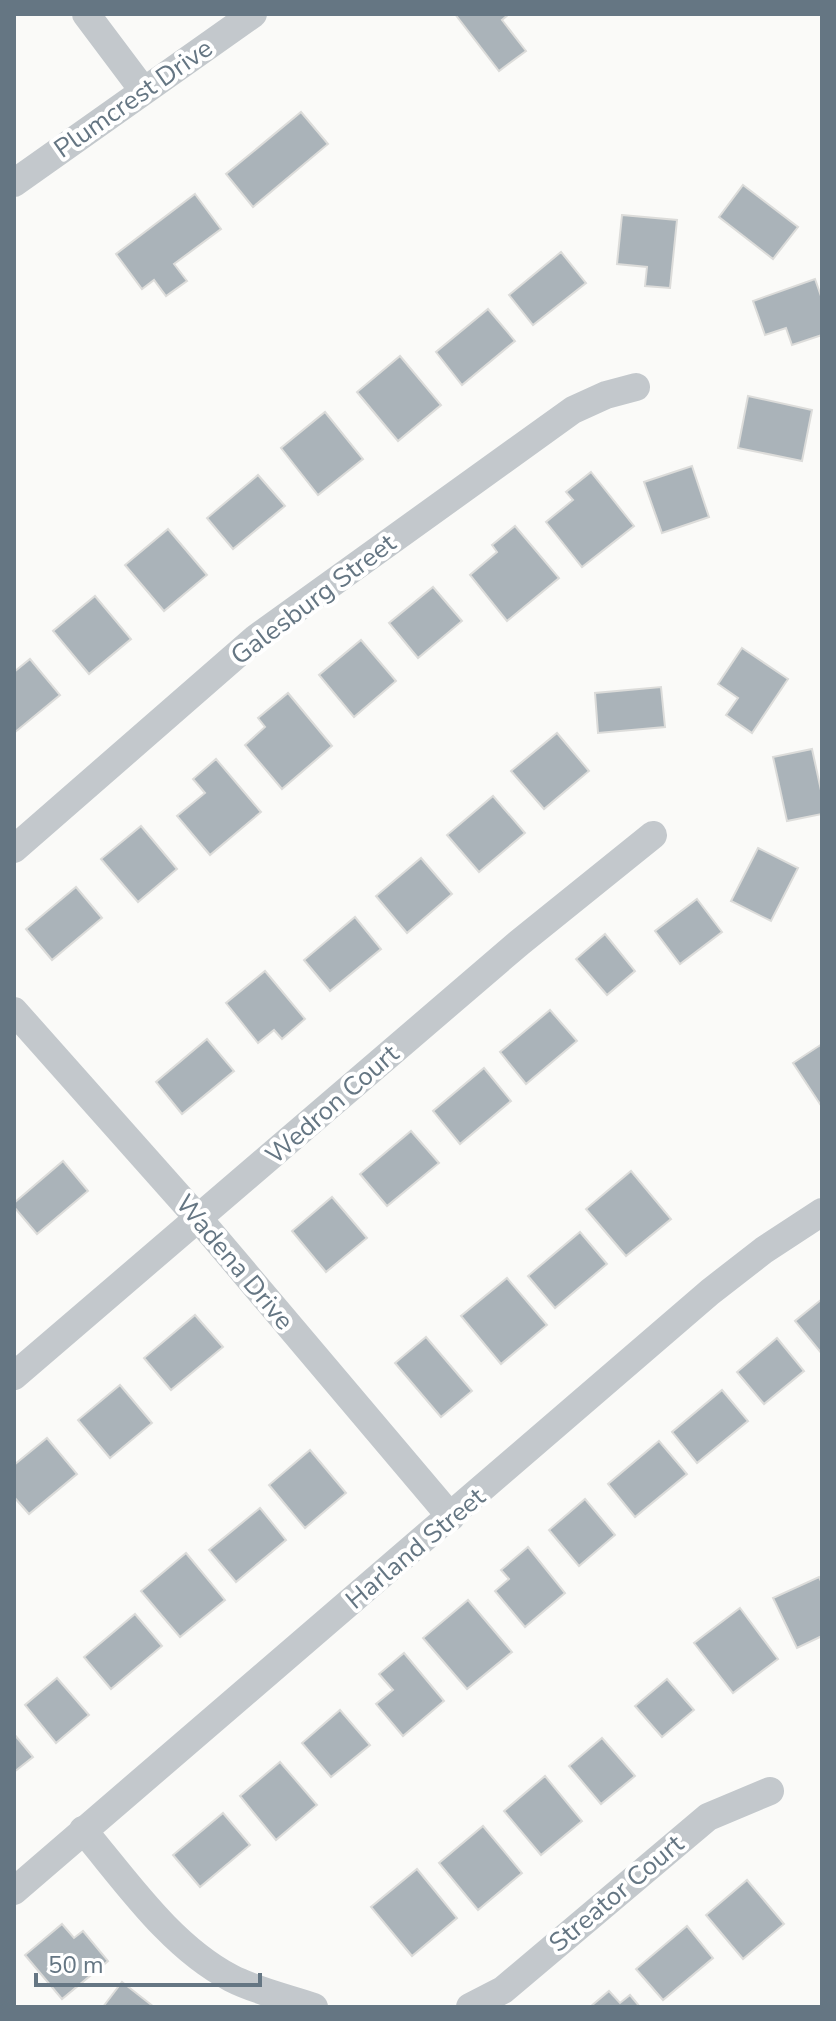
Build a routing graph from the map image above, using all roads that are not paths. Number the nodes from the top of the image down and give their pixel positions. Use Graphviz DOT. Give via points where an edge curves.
graph roads {
  1 [pos="86,14"];
  2 [pos="253,14"];
  3 [pos="143,90"];
  4 [pos="14,183"];
  5 [pos="636,387"];
  6 [pos="653,835"];
  7 [pos="14,849"];
  8 [pos="14,1011"];
  9 [pos="822,1212"];
  10 [pos="198,1218"];
  11 [pos="14,1376"];
  12 [pos="451,1517"];
  13 [pos="770,1791"];
  14 [pos="83,1830"];
  15 [pos="14,1891"];
  16 [pos="314,2007"];
  17 [pos="470,2007"];
  1 -- 3 [label="street"];
  2 -- 3 [label="street, Plumcrest Drive"];
  3 -- 4 [label="street, Plumcrest Drive"];
  5 -- 7 [label="street, Galesburg Street" via="573,410 256,638"];
  6 -- 10 [label="street, Wedron Court"];
  8 -- 10 [label="street, Wadena Drive"];
  9 -- 12 [label="street, Harland Street" via="710,1292"];
  10 -- 11 [label="street, Wedron Court"];
  10 -- 12 [label="street, Wadena Drive"];
  12 -- 14 [label="street, Harland Street"];
  13 -- 17 [label="street, Streator Court" via="708,1817 503,1990"];
  14 -- 15 [label="street, Harland Street"];
  14 -- 16 [label="street" via="162,1922 200,1957 232,1979"];
}
